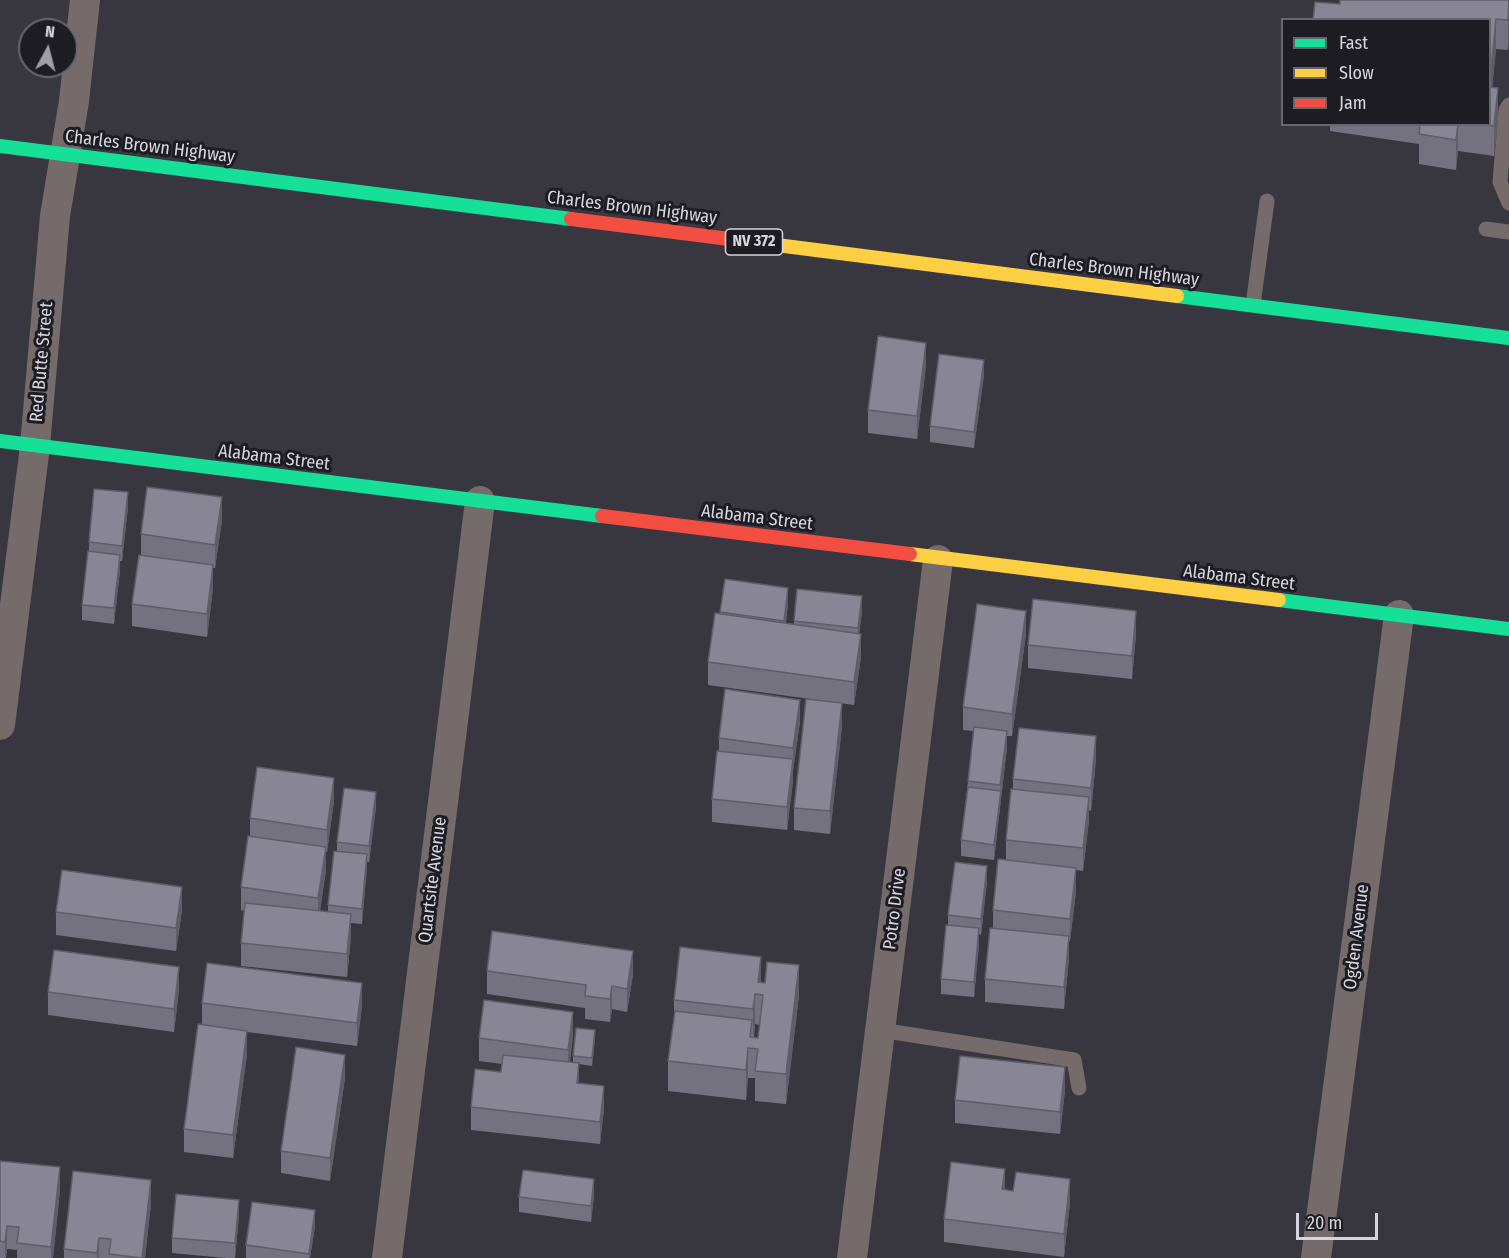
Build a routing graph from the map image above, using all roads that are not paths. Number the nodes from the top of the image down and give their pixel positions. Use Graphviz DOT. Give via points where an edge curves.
graph roads {
  1 [pos="86,0"];
  2 [pos="1509,105"];
  3 [pos="0,146"];
  4 [pos="65,154"];
  5 [pos="1267,201"];
  6 [pos="1509,203"];
  7 [pos="1486,229"];
  8 [pos="1509,232"];
  9 [pos="1253,305"];
  10 [pos="1509,338"];
  11 [pos="0,441"];
  12 [pos="35,446"];
  13 [pos="480,501"];
  14 [pos="938,560"];
  15 [pos="1399,615"];
  16 [pos="1509,629"];
  17 [pos="0,724"];
  18 [pos="880,1030"];
  19 [pos="1079,1088"];
  20 [pos="387,1258"];
  21 [pos="852,1258"];
  22 [pos="1316,1258"];
  1 -- 4 [label="street, Red Butte Street"];
  2 -- 6 [label="lane" via="1500,182"];
  3 -- 4 [label="street, Charles Brown Highway / NV 372"];
  4 -- 9 [label="street, Charles Brown Highway / NV 372"];
  4 -- 12 [label="street, Red Butte Street" via="55,216"];
  5 -- 9 [label="lane"];
  7 -- 8 [label="lane"];
  9 -- 10 [label="street, Charles Brown Highway / NV 372"];
  11 -- 12 [label="street, Alabama Street"];
  12 -- 13 [label="street, Alabama Street"];
  12 -- 17 [label="street, Red Butte Street"];
  13 -- 14 [label="street, Alabama Street"];
  13 -- 20 [label="street, Quartsite Avenue"];
  14 -- 15 [label="street, Alabama Street"];
  14 -- 18 [label="street, Potro Drive"];
  15 -- 16 [label="street, Alabama Street"];
  15 -- 22 [label="street, Ogden Avenue"];
  18 -- 19 [label="lane" via="1074,1060"];
  18 -- 21 [label="street, Potro Drive"];
}
